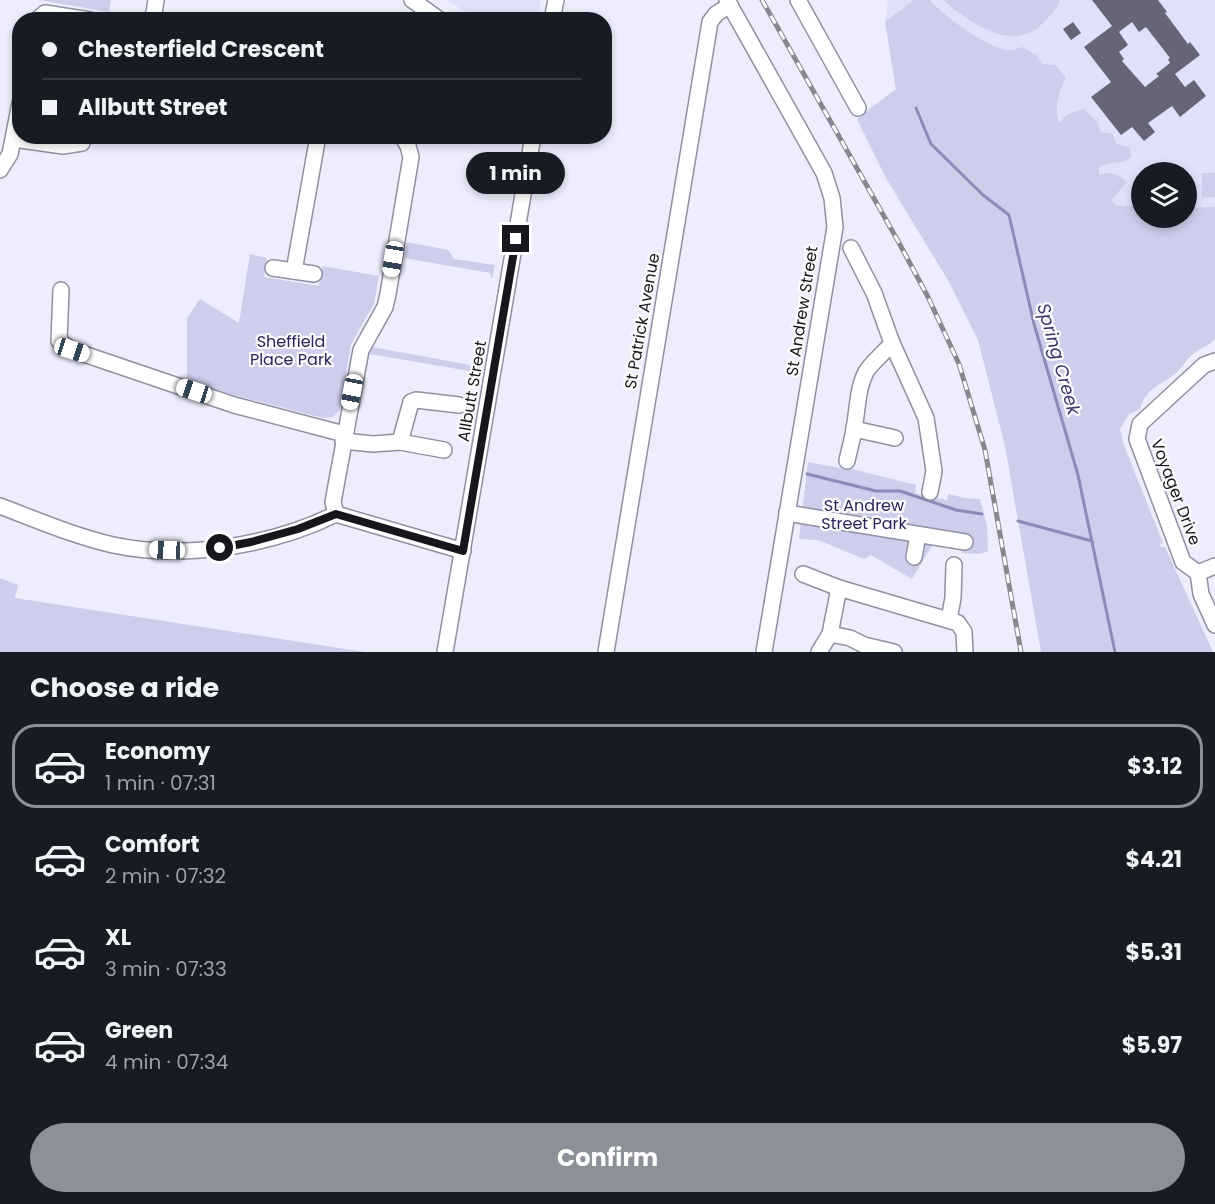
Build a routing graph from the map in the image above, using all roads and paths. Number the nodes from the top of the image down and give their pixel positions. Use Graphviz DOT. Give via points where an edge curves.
graph roads {
  1 [pos="412,0"];
  2 [pos="798,0"];
  3 [pos="728,3"];
  4 [pos="429,12"];
  5 [pos="858,108"];
  6 [pos="13,144"];
  7 [pos="49,144"];
  8 [pos="76,144"];
  9 [pos="317,144"];
  10 [pos="407,144"];
  11 [pos="532,144"];
  12 [pos="0,170"];
  13 [pos="851,248"];
  14 [pos="273,268"];
  15 [pos="294,271"];
  16 [pos="314,274"];
  17 [pos="62,290"];
  18 [pos="892,344"];
  19 [pos="1215,361"];
  20 [pos="459,405"];
  21 [pos="854,429"];
  22 [pos="344,438"];
  23 [pos="895,438"];
  24 [pos="400,442"];
  25 [pos="444,450"];
  26 [pos="847,461"];
  27 [pos="930,492"];
  28 [pos="0,507"];
  29 [pos="787,513"];
  30 [pos="336,514"];
  31 [pos="918,535"];
  32 [pos="965,542"];
  33 [pos="463,551"];
  34 [pos="914,557"];
  35 [pos="954,566"];
  36 [pos="1215,566"];
  37 [pos="1198,573"];
  38 [pos="803,574"];
  39 [pos="839,588"];
  40 [pos="949,620"];
  41 [pos="1215,625"];
  42 [pos="830,634"];
  43 [pos="445,652"];
  44 [pos="606,652"];
  45 [pos="765,652"];
  46 [pos="819,652"];
  47 [pos="894,652"];
  48 [pos="965,652"];
  1 -- 4 [label="street"];
  2 -- 5 [label="street"];
  3 -- 29 [label="street, St Andrew Street" via="824,173 832,198 835,227"];
  3 -- 44 [label="street, St Patrick Avenue" via="710,22"];
  6 -- 12 [label="street"];
  7 -- 8 [label="street"];
  9 -- 15 [label="street"];
  10 -- 22 [label="street" via="411,157 388,294 361,350"];
  11 -- 33 [label="street, Allbutt Street"];
  13 -- 18 [label="street" via="874,293"];
  14 -- 15 [label="street"];
  15 -- 16 [label="street"];
  17 -- 22 [label="street" via="59,341 72,350"];
  18 -- 21 [label="street" via="867,369"];
  18 -- 27 [label="street" via="926,418 934,471"];
  19 -- 37 [label="street, Voyager Drive" via="1204,365 1140,424 1137,432 1138,446 1184,562"];
  20 -- 24 [label="street" via="411,402"];
  21 -- 23 [label="street"];
  21 -- 26 [label="street"];
  22 -- 24 [label="street" via="373,444"];
  22 -- 30 [label="street" via="333,502"];
  24 -- 25 [label="street"];
  28 -- 30 [label="street" via="113,545 184,551 251,542"];
  29 -- 31 [label="street"];
  29 -- 45 [label="street, St Andrew Street"];
  30 -- 33 [label="street"];
  31 -- 32 [label="street"];
  31 -- 34 [label="street"];
  33 -- 43 [label="street, Allbutt Street"];
  35 -- 40 [label="street"];
  36 -- 37 [label="street"];
  37 -- 41 [label="street, Voyager Drive" via="1200,594"];
  38 -- 39 [label="street"];
  39 -- 40 [label="street"];
  39 -- 42 [label="street"];
  40 -- 48 [label="street" via="958,623 964,632"];
  42 -- 46 [label="street"];
  42 -- 47 [label="street"];
}
